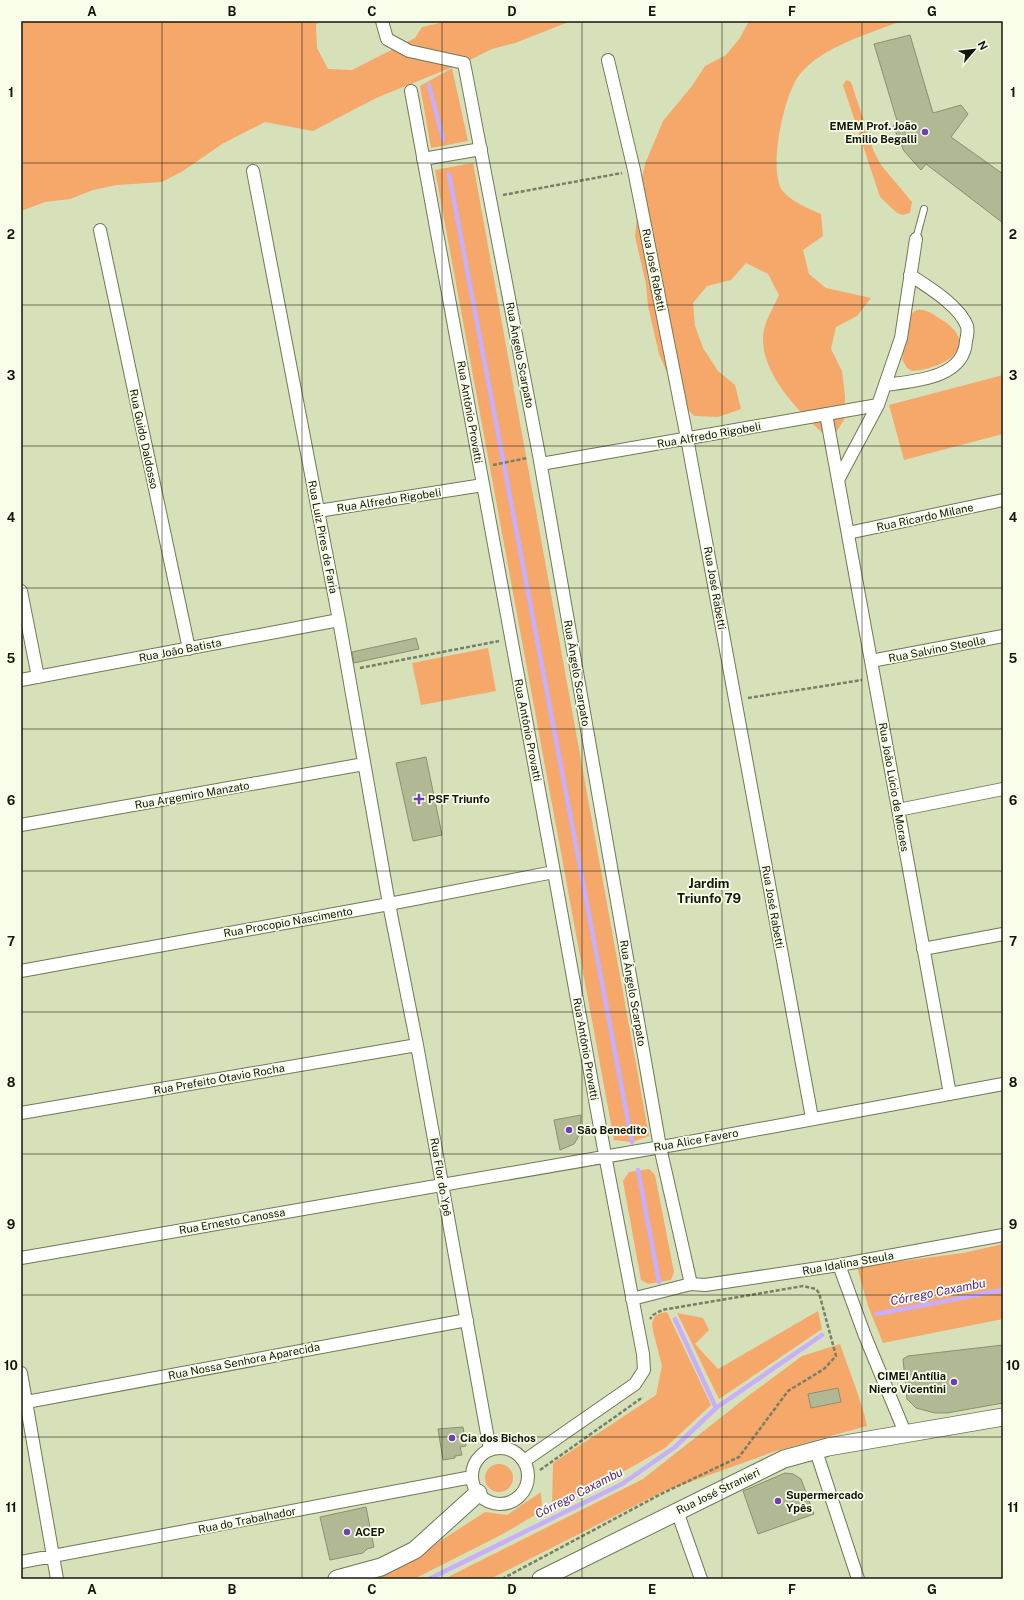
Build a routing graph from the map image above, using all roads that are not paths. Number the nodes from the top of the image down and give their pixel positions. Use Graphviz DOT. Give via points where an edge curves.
graph roads {
  1 [pos="382,21"];
  2 [pos="608,60"];
  3 [pos="411,91"];
  4 [pos="481,149"];
  5 [pos="423,159"];
  6 [pos="253,170"];
  7 [pos="924,210"];
  8 [pos="100,230"];
  9 [pos="916,239"];
  10 [pos="910,275"];
  11 [pos="885,385"];
  12 [pos="878,405"];
  13 [pos="826,414"];
  14 [pos="687,438"];
  15 [pos="541,464"];
  16 [pos="838,480"];
  17 [pos="483,486"];
  18 [pos="1003,500"];
  19 [pos="318,511"];
  20 [pos="848,533"];
  21 [pos="21,591"];
  22 [pos="339,620"];
  23 [pos="1003,636"];
  24 [pos="189,649"];
  25 [pos="871,661"];
  26 [pos="38,677"];
  27 [pos="21,680"];
  28 [pos="364,764"];
  29 [pos="1003,789"];
  30 [pos="898,810"];
  31 [pos="21,825"];
  32 [pos="554,872"];
  33 [pos="389,904"];
  34 [pos="1003,934"];
  35 [pos="923,949"];
  36 [pos="21,971"];
  37 [pos="417,1045"];
  38 [pos="1003,1084"];
  39 [pos="950,1094"];
  40 [pos="21,1113"];
  41 [pos="812,1118"];
  42 [pos="660,1147"];
  43 [pos="605,1155"];
  44 [pos="442,1184"];
  45 [pos="1003,1235"];
  46 [pos="21,1258"];
  47 [pos="839,1265"];
  48 [pos="691,1284"];
  49 [pos="632,1299"];
  50 [pos="467,1320"];
  51 [pos="21,1373"];
  52 [pos="24,1402"];
  53 [pos="1003,1417"];
  54 [pos="906,1435"];
  55 [pos="490,1450"];
  56 [pos="816,1451"];
  57 [pos="524,1461"];
  58 [pos="472,1477"];
  59 [pos="478,1493"];
  60 [pos="677,1511"];
  61 [pos="53,1557"];
  62 [pos="21,1562"];
  63 [pos="549,1577"];
  64 [pos="57,1579"];
  65 [pos="337,1579"];
  66 [pos="701,1579"];
  67 [pos="858,1579"];
  1 -- 4 [label="street, Rua Ângelo Scarpato" via="386,39 409,51 464,63"];
  2 -- 14 [label="street, Rua José Rabetti" via="634,170"];
  3 -- 5 [label="street, Rua Antônio Provatti"];
  4 -- 5 [label="street"];
  4 -- 15 [label="street, Rua Ângelo Scarpato"];
  5 -- 17 [label="street, Rua Antônio Provatti"];
  6 -- 19 [label="street, Rua Luiz Pires de Faria"];
  7 -- 9 [label="lane"];
  8 -- 24 [label="street, Rua Guido Daldosso"];
  9 -- 10 [label="street"];
  10 -- 11 [label="street" via="901,338"];
  10 -- 11 [label="street" via="942,297 960,315 967,327 966,349 956,364 941,374"];
  11 -- 12 [label="street"];
  12 -- 13 [label="street, Rua Alfredo Rigobeli"];
  12 -- 16 [label="street"];
  13 -- 14 [label="street, Rua Alfredo Rigobeli"];
  13 -- 16 [label="street, Rua João Lúcio de Moraes"];
  14 -- 15 [label="street, Rua Alfredo Rigobeli"];
  14 -- 41 [label="street, Rua José Rabetti"];
  15 -- 42 [label="street, Rua Ângelo Scarpato"];
  16 -- 20 [label="street, Rua João Lúcio de Moraes"];
  17 -- 19 [label="street, Rua Alfredo Rigobeli"];
  17 -- 32 [label="street, Rua Antônio Provatti"];
  18 -- 20 [label="street, Rua Ricardo Milane"];
  19 -- 22 [label="street, Rua Luiz Pires de Faria"];
  20 -- 25 [label="street, Rua João Lúcio de Moraes"];
  21 -- 26 [label="street"];
  22 -- 24 [label="street, Rua João Batista"];
  22 -- 28 [label="street, Rua Luiz Pires de Faria"];
  23 -- 25 [label="street, Rua Salvino Steolla"];
  24 -- 26 [label="street, Rua João Batista"];
  25 -- 30 [label="street, Rua João Lúcio de Moraes"];
  26 -- 27 [label="street, Rua João Batista"];
  28 -- 31 [label="street, Rua Argemiro Manzato"];
  28 -- 33 [label="street, Rua Luiz Pires de Faria"];
  29 -- 30 [label="street"];
  30 -- 35 [label="street, Rua João Lúcio de Moraes"];
  32 -- 33 [label="street, Rua Procopio Nascimento"];
  32 -- 43 [label="street, Rua Antônio Provatti"];
  33 -- 36 [label="street, Rua Procopio Nascimento"];
  33 -- 37 [label="street, Rua Flor do Ypê"];
  34 -- 35 [label="street"];
  35 -- 39 [label="street, Rua João Lúcio de Moraes"];
  37 -- 40 [label="street, Rua Prefeito Otavio Rocha"];
  37 -- 44 [label="street, Rua Flor do Ypê"];
  38 -- 39 [label="street, Rua Alice Favero"];
  39 -- 41 [label="street, Rua Alice Favero"];
  41 -- 42 [label="street, Rua Alice Favero"];
  42 -- 43 [label="street, Rua Alice Favero"];
  42 -- 48 [label="street, Rua Ângelo Scarpato"];
  43 -- 44 [label="street, Rua Alice Favero"];
  43 -- 49 [label="street, Rua Antônio Provatti"];
  44 -- 46 [label="street, Rua Ernesto Canossa"];
  44 -- 50 [label="street, Rua Flor do Ypê"];
  45 -- 47 [label="street, Rua Idalina Steula"];
  47 -- 48 [label="street, Rua Idalina Steula" via="705,1285"];
  47 -- 54 [label="street"];
  48 -- 49 [label="street, Rua Idalina Steula"];
  49 -- 57 [label="street, Rua Antônio Provatti" via="644,1370 635,1384"];
  50 -- 52 [label="street, Rua Nossa Senhora Aparecida"];
  50 -- 55 [label="street, Rua Flor do Ypê"];
  51 -- 52 [label="street"];
  52 -- 61 [label="street"];
  53 -- 54 [label="street, Rua José Stranieri"];
  54 -- 56 [label="street, Rua José Stranieri"];
  55 -- 57 [label="street" via="505,1448"];
  55 -- 58 [label="street" via="477,1461"];
  56 -- 60 [label="street, Rua José Stranieri" via="784,1459"];
  56 -- 67 [label="street"];
  57 -- 59 [label="street" via="528,1482 517,1500 509,1503 492,1503"];
  58 -- 59 [label="street"];
  58 -- 61 [label="street, Rua do Trabalhador"];
  59 -- 65 [label="street" via="414,1550 381,1568"];
  60 -- 63 [label="street, Rua José Stranieri"];
  60 -- 66 [label="street"];
  61 -- 62 [label="street, Rua do Trabalhador"];
  61 -- 64 [label="street"];
}
